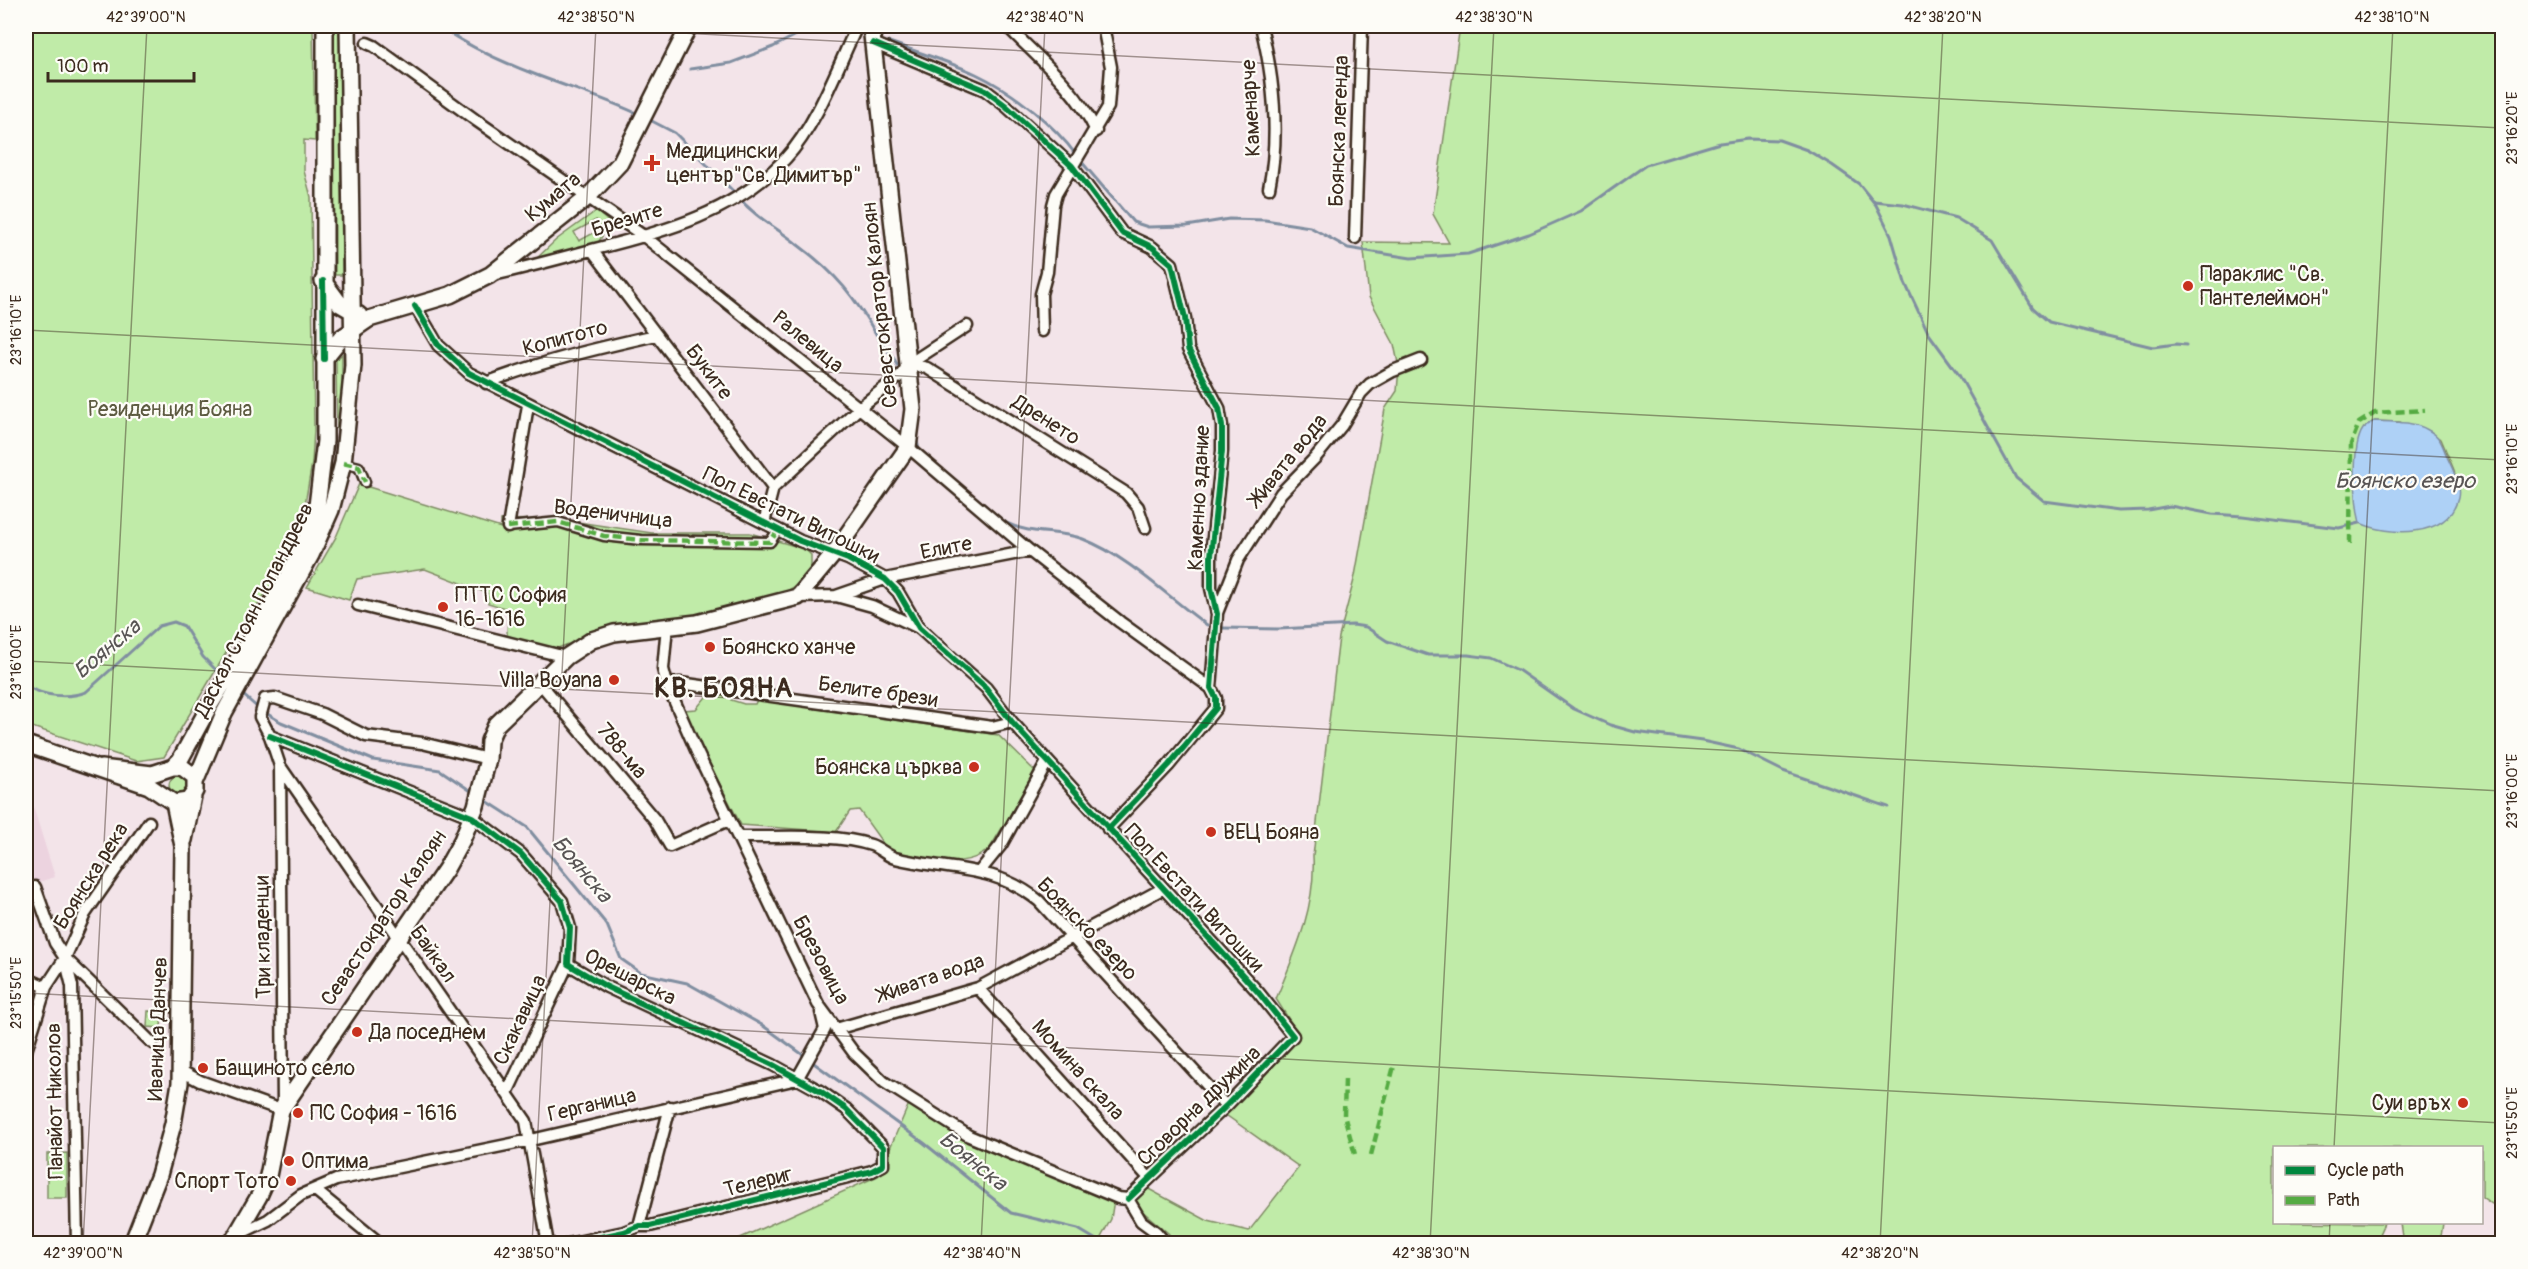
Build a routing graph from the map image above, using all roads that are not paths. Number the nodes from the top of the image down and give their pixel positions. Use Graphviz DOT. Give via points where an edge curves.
graph roads {
  1 [pos="325,26"];
  2 [pos="348,26"];
  3 [pos="689,26"];
  4 [pos="857,26"];
  5 [pos="871,26"];
  6 [pos="1007,26"];
  7 [pos="1103,26"];
  8 [pos="1261,26"];
  9 [pos="1362,26"];
  10 [pos="367,43"];
  11 [pos="873,43"];
  12 [pos="1096,131"];
  13 [pos="1072,166"];
  14 [pos="1269,188"];
  15 [pos="587,198"];
  16 [pos="645,237"];
  17 [pos="1355,238"];
  18 [pos="592,250"];
  19 [pos="490,275"];
  20 [pos="323,281"];
  21 [pos="415,306"];
  22 [pos="352,313"];
  23 [pos="369,319"];
  24 [pos="967,326"];
  25 [pos="353,329"];
  26 [pos="1042,331"];
  27 [pos="656,335"];
  28 [pos="324,358"];
  29 [pos="1421,360"];
  30 [pos="909,364"];
  31 [pos="486,383"];
  32 [pos="528,405"];
  33 [pos="859,408"];
  34 [pos="908,447"];
  35 [pos="343,463"];
  36 [pos="365,482"];
  37 [pos="774,489"];
  38 [pos="764,523"];
  39 [pos="508,527"];
  40 [pos="1145,528"];
  41 [pos="778,530"];
  42 [pos="1030,551"];
  43 [pos="833,555"];
  44 [pos="885,579"];
  45 [pos="836,596"];
  46 [pos="798,597"];
  47 [pos="358,605"];
  48 [pos="1217,614"];
  49 [pos="667,626"];
  50 [pos="920,628"];
  51 [pos="249,653"];
  52 [pos="566,657"];
  53 [pos="540,683"];
  54 [pos="667,684"];
  55 [pos="1211,688"];
  56 [pos="217,709"];
  57 [pos="1012,722"];
  58 [pos="270,736"];
  59 [pos="26,744"];
  60 [pos="1047,762"];
  61 [pos="280,766"];
  62 [pos="487,766"];
  63 [pos="101,768"];
  64 [pos="169,769"];
  65 [pos="194,788"];
  66 [pos="168,800"];
  67 [pos="474,811"];
  68 [pos="729,820"];
  69 [pos="149,822"];
  70 [pos="1108,830"];
  71 [pos="738,837"];
  72 [pos="183,846"];
  73 [pos="980,871"];
  74 [pos="35,887"];
  75 [pos="1162,890"];
  76 [pos="1070,937"];
  77 [pos="398,939"];
  78 [pos="64,958"];
  79 [pos="568,964"];
  80 [pos="26,978"];
  81 [pos="46,987"];
  82 [pos="978,988"];
  83 [pos="818,1004"];
  84 [pos="836,1029"];
  85 [pos="1293,1036"];
  86 [pos="152,1043"];
  87 [pos="26,1051"];
  88 [pos="181,1071"];
  89 [pos="797,1079"];
  90 [pos="507,1093"];
  91 [pos="1226,1106"];
  92 [pos="670,1107"];
  93 [pos="282,1108"];
  94 [pos="531,1140"];
  95 [pos="883,1165"];
  96 [pos="1149,1178"];
  97 [pos="315,1190"];
  98 [pos="1128,1199"];
  99 [pos="639,1226"];
  100 [pos="234,1239"];
  101 [pos="77,1244"];
  102 [pos="132,1244"];
  103 [pos="381,1244"];
  104 [pos="548,1244"];
  105 [pos="568,1244"];
  106 [pos="1166,1244"];
  1 -- 20 [label="main road, Даскал Стоян Попандреев"];
  2 -- 22 [label="main road, Даскал Стоян Попандреев"];
  3 -- 15 [label="main road, Кумата" via="620,163"];
  4 -- 16 [label="street, Брезите" via="811,123 787,158 734,201"];
  5 -- 11 [label="main road, Севастократор Калоян"];
  6 -- 12 [label="street" via="1061,79"];
  7 -- 12 [label="street" via="1111,68 1110,97"];
  8 -- 14 [label="street, Каменарче" via="1272,79 1275,129 1275,159"];
  9 -- 17 [label="street, Боянска легенда"];
  10 -- 15 [label="street, Ралевица"];
  11 -- 13 [label="street" via="985,90"];
  11 -- 30 [label="main road, Севастократор Калоян"];
  12 -- 13 [label="street"];
  13 -- 26 [label="street" via="1053,205 1047,272 1041,294"];
  13 -- 48 [label="street, Каменно здание" via="1122,234 1152,247 1172,264 1188,349 1219,408 1222,451 1211,556 1211,588"];
  15 -- 16 [label="street, Ралевица"];
  15 -- 19 [label="main road, Кумата"];
  16 -- 18 [label="street, Брезите"];
  16 -- 33 [label="street, Ралевица"];
  18 -- 19 [label="street, Брезите"];
  18 -- 27 [label="street, Буките"];
  19 -- 21 [label="main road, Кумата" via="450,295"];
  20 -- 22 [label="main road"];
  20 -- 28 [label="main road, Даскал Стоян Попандреев"];
  21 -- 23 [label="main road, Кумата"];
  21 -- 31 [label="street, Поп Евстати Витошки" via="438,345 469,374"];
  22 -- 23 [label="main road"];
  22 -- 25 [label="main road, Даскал Стоян Попандреев"];
  23 -- 25 [label="main road, Кумата"];
  24 -- 30 [label="street"];
  25 -- 28 [label="main road, Кумата"];
  25 -- 35 [label="main road, Даскал Стоян Попандреев"];
  27 -- 31 [label="street, Копитото" via="573,353"];
  27 -- 37 [label="street, Буките"];
  28 -- 51 [label="main road, Даскал Стоян Попандреев" via="325,441 317,506 311,528"];
  29 -- 48 [label="street, Живата вода" via="1393,371 1361,393 1315,458 1281,493 1238,560"];
  30 -- 33 [label="street"];
  30 -- 34 [label="main road, Севастократор Калоян" via="913,409"];
  30 -- 40 [label="street, Дренето" via="927,368 1126,493 1138,507"];
  31 -- 32 [label="street, Поп Евстати Витошки"];
  32 -- 38 [label="street, Поп Евстати Витошки"];
  32 -- 39 [label="street"];
  33 -- 34 [label="street, Ралевица"];
  33 -- 37 [label="street"];
  34 -- 42 [label="street, Ралевица"];
  34 -- 43 [label="main road, Севастократор Калоян"];
  35 -- 36 [label="street" via="359,467"];
  35 -- 51 [label="main road, Даскал Стоян Попандреев" via="331,510 311,555"];
  37 -- 38 [label="street"];
  38 -- 41 [label="street, Поп Евстати Витошки"];
  39 -- 41 [label="street, Воденичница" via="558,522 604,536 641,540 770,542"];
  41 -- 43 [label="street, Поп Евстати Витошки"];
  42 -- 44 [label="street, Елите"];
  42 -- 55 [label="street, Ралевица"];
  43 -- 44 [label="street, Поп Евстати Витошки"];
  43 -- 46 [label="main road, Севастократор Калоян"];
  44 -- 45 [label="street, Елите"];
  44 -- 50 [label="street, Поп Евстати Витошки" via="898,592"];
  45 -- 46 [label="street"];
  45 -- 50 [label="street" via="872,606"];
  46 -- 49 [label="main road, Севастократор Калоян" via="697,623"];
  47 -- 52 [label="street"];
  48 -- 55 [label="street, Каменно здание"];
  49 -- 52 [label="main road, Севастократор Калоян" via="603,636"];
  49 -- 54 [label="street, Брезовица" via="663,669"];
  50 -- 57 [label="street, Поп Евстати Витошки" via="986,688"];
  51 -- 56 [label="main road, Даскал Стоян Попандреев"];
  52 -- 53 [label="main road, Севастократор Калоян"];
  53 -- 62 [label="main road, Севастократор Калоян" via="496,725 489,741"];
  53 -- 68 [label="street, 788-ма" via="655,820 670,846"];
  54 -- 57 [label="street, Белите брези" via="992,728"];
  54 -- 68 [label="street, Брезовица"];
  55 -- 70 [label="street, Каменно здание" via="1216,698 1215,711"];
  56 -- 64 [label="main road, Даскал Стоян Попандреев"];
  56 -- 65 [label="main road, Даскал Стоян Попандреев"];
  57 -- 60 [label="street, Поп Евстати Витошки"];
  58 -- 61 [label="street, Байкал"];
  58 -- 62 [label="street, Байкал" via="260,717 265,699 275,698 322,714 366,736 422,743"];
  58 -- 67 [label="street, Орешарска"];
  59 -- 63 [label="main road"];
  60 -- 70 [label="street, Поп Евстати Витошки"];
  60 -- 73 [label="street" via="1001,845"];
  61 -- 77 [label="street, Байкал"];
  61 -- 93 [label="street, Три кладенци"];
  62 -- 67 [label="main road, Севастократор Калоян"];
  63 -- 64 [label="main road" via="152,774"];
  63 -- 66 [label="main road" via="149,786"];
  64 -- 65 [label="main road" via="188,770"];
  64 -- 66 [label="main road" via="160,780"];
  65 -- 66 [label="main road" via="184,802"];
  65 -- 72 [label="main road, Иваница Данчев"];
  66 -- 72 [label="main road, Иваница Данчев"];
  67 -- 77 [label="main road, Севастократор Калоян" via="446,869"];
  67 -- 79 [label="street, Орешарска" via="521,854 562,901 570,928"];
  68 -- 71 [label="street, Брезовица"];
  69 -- 78 [label="street, Боянска река" via="85,914"];
  70 -- 75 [label="street, Поп Евстати Витошки"];
  71 -- 73 [label="street, Боянско езеро" via="847,841 872,846 893,858"];
  71 -- 83 [label="street, Брезовица"];
  72 -- 88 [label="main road, Иваница Данчев"];
  73 -- 76 [label="street, Боянско езеро" via="1029,892"];
  74 -- 78 [label="street"];
  75 -- 76 [label="street, Живата вода"];
  75 -- 85 [label="street, Поп Евстати Витошки" via="1258,992"];
  76 -- 82 [label="street, Живата вода"];
  76 -- 91 [label="street, Боянско езеро"];
  77 -- 90 [label="street, Байкал"];
  77 -- 93 [label="main road, Севастократор Калоян"];
  78 -- 81 [label="street, Боянска река"];
  78 -- 86 [label="street"];
  78 -- 101 [label="street, Панайот Николов" via="72,986"];
  79 -- 89 [label="street, Орешарска" via="607,987"];
  79 -- 90 [label="street, Скакавица"];
  80 -- 81 [label="street"];
  81 -- 87 [label="street, Боянска река"];
  82 -- 84 [label="street, Живата вода"];
  82 -- 96 [label="street, Момина скала"];
  83 -- 84 [label="street, Брезовица"];
  83 -- 89 [label="street" via="825,1029"];
  84 -- 98 [label="street, Брезовица" via="884,1082 969,1136"];
  85 -- 91 [label="street, Сговорна дружина"];
  88 -- 93 [label="street"];
  88 -- 102 [label="main road, Иваница Данчев" via="171,1134"];
  89 -- 92 [label="street, Герганица"];
  89 -- 95 [label="street, Орешарска" via="846,1109 883,1147"];
  90 -- 94 [label="street, Байкал" via="526,1121"];
  91 -- 96 [label="street, Сговорна дружина"];
  92 -- 94 [label="street, Герганица"];
  92 -- 99 [label="street"];
  93 -- 100 [label="main road, Севастократор Калоян" via="268,1176"];
  94 -- 97 [label="street, Герганица" via="336,1180"];
  94 -- 104 [label="street, Байкал"];
  95 -- 99 [label="street, Телериг" via="861,1174"];
  96 -- 98 [label="street, Сговорна дружина"];
  97 -- 100 [label="street, Севастократор Калоян" via="300,1195 268,1220"];
  97 -- 103 [label="street"];
  98 -- 106 [label="street" via="1141,1221"];
  99 -- 105 [label="street, Телериг"];
}
